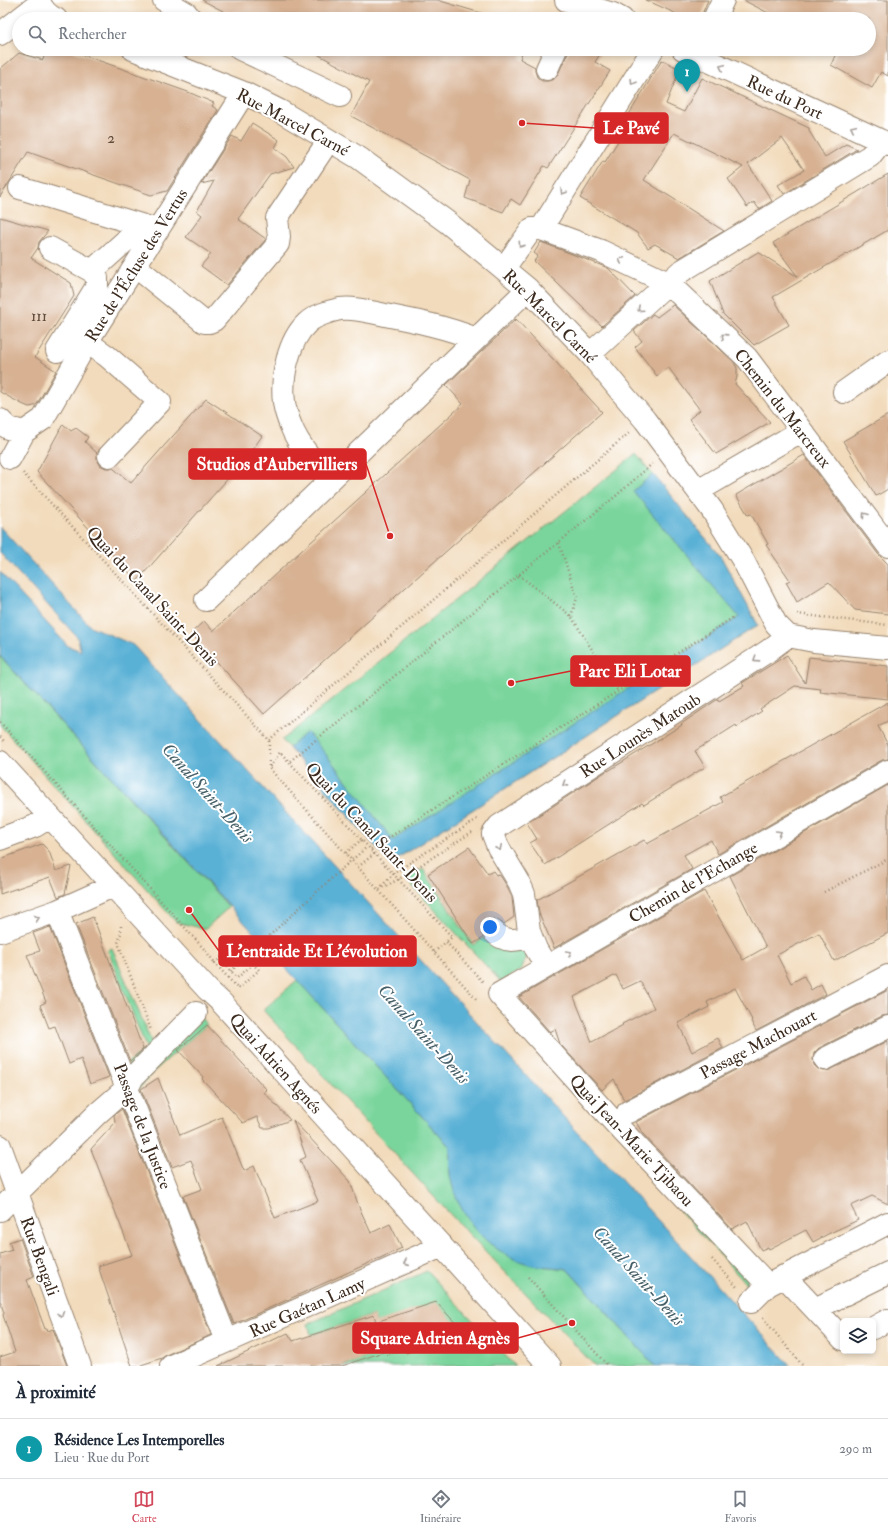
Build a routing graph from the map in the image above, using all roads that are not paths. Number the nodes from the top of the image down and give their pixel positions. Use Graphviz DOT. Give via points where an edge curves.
graph roads {
  1 [pos="164,0"];
  2 [pos="723,0"];
  3 [pos="39,1"];
  4 [pos="572,8"];
  5 [pos="618,11"];
  6 [pos="26,12"];
  7 [pos="47,12"];
  8 [pos="184,12"];
  9 [pos="717,12"];
  10 [pos="12,24"];
  11 [pos="0,34"];
  12 [pos="151,56"];
  13 [pos="255,56"];
  14 [pos="553,56"];
  15 [pos="649,56"];
  16 [pos="703,56"];
  17 [pos="547,69"];
  18 [pos="244,93"];
  19 [pos="340,96"];
  20 [pos="329,140"];
  21 [pos="885,143"];
  22 [pos="20,188"];
  23 [pos="150,228"];
  24 [pos="541,229"];
  25 [pos="50,248"];
  26 [pos="135,266"];
  27 [pos="504,268"];
  28 [pos="92,270"];
  29 [pos="668,283"];
  30 [pos="528,289"];
  31 [pos="476,338"];
  32 [pos="87,342"];
  33 [pos="57,351"];
  34 [pos="590,354"];
  35 [pos="888,361"];
  36 [pos="844,392"];
  37 [pos="0,420"];
  38 [pos="801,431"];
  39 [pos="24,432"];
  40 [pos="109,456"];
  41 [pos="10,458"];
  42 [pos="331,479"];
  43 [pos="698,491"];
  44 [pos="888,546"];
  45 [pos="206,600"];
  46 [pos="782,630"];
  47 [pos="888,648"];
  48 [pos="0,762"];
  49 [pos="888,771"];
  50 [pos="50,817"];
  51 [pos="0,839"];
  52 [pos="113,886"];
  53 [pos="57,911"];
  54 [pos="0,931"];
  55 [pos="493,931"];
  56 [pos="531,936"];
  57 [pos="546,966"];
  58 [pos="888,976"];
  59 [pos="499,994"];
  60 [pos="196,1013"];
  61 [pos="888,1027"];
  62 [pos="825,1059"];
  63 [pos="128,1087"];
  64 [pos="628,1112"];
  65 [pos="0,1146"];
  66 [pos="17,1192"];
  67 [pos="0,1210"];
  68 [pos="888,1224"];
  69 [pos="442,1246"];
  70 [pos="888,1273"];
  71 [pos="776,1280"];
  72 [pos="751,1302"];
  73 [pos="815,1309"];
  74 [pos="888,1320"];
  75 [pos="876,1326"];
  76 [pos="840,1336"];
  77 [pos="227,1341"];
  78 [pos="80,1366"];
  79 [pos="171,1366"];
  80 [pos="550,1366"];
  1 -- 8 [label="street"];
  2 -- 9 [label="street"];
  3 -- 6 [label="street"];
  3 -- 7 [label="street"];
  4 -- 5 [label="street"];
  10 -- 11 [label="street"];
  12 -- 18 [label="street, Rue Marcel Carné"];
  13 -- 19 [label="street"];
  14 -- 17 [label="street"];
  15 -- 24 [label="street, one-way"];
  21 -- 16 [label="street, Rue du Port, one-way"];
  18 -- 20 [label="street, Rue Marcel Carné"];
  18 -- 23 [label="street, Rue de l'Écluse des Vertus"];
  20 -- 26 [label="street" via="277,218 278,244 214,320 204,322"];
  20 -- 27 [label="street, Rue Marcel Carné" via="359,158 422,204"];
  21 -- 29 [label="street" via="870,156 680,272"];
  22 -- 23 [label="street"];
  23 -- 26 [label="street, Rue de l'Écluse des Vertus"];
  23 -- 28 [label="street"];
  24 -- 27 [label="street, one-way" via="532,229"];
  29 -- 24 [label="street, Chemin du Marcreux, one-way" via="602,251"];
  25 -- 28 [label="street"];
  26 -- 32 [label="street, Rue de l'Écluse des Vertus"];
  27 -- 30 [label="street, Rue Marcel Carné"];
  28 -- 33 [label="street" via="97,278 97,286"];
  29 -- 34 [label="street, one-way"];
  38 -- 29 [label="street, Chemin du Marcreux, one-way" via="747,358"];
  30 -- 31 [label="street"];
  30 -- 34 [label="street, Rue Marcel Carné"];
  31 -- 42 [label="street"];
  31 -- 42 [label="street" via="424,322 359,309 340,309 308,322 297,334 287,356 284,403 299,442 308,456"];
  32 -- 39 [label="street, Rue de l'Écluse des Vertus" via="43,419"];
  32 -- 40 [label="street" via="160,402"];
  34 -- 43 [label="street, Rue Marcel Carné" via="645,420"];
  35 -- 36 [label="street"];
  37 -- 39 [label="street" via="8,428"];
  38 -- 43 [label="street"];
  44 -- 38 [label="street, Chemin du Marcreux, one-way"];
  39 -- 41 [label="street, Rue de l'Écluse des Vertus"];
  42 -- 45 [label="street"];
  43 -- 46 [label="street, Rue Marcel Carné" via="744,562"];
  46 -- 47 [label="street" via="814,641"];
  46 -- 56 [label="street, Rue Lounès Matoub, one-way" via="748,664 499,826 493,834 524,894"];
  48 -- 50 [label="street, Quai Adrien Agnés"];
  57 -- 49 [label="street, Chemin de l'Echange, one-way"];
  50 -- 51 [label="street" via="35,826"];
  50 -- 52 [label="street, Quai Adrien Agnés"];
  52 -- 53 [label="street"];
  52 -- 69 [label="street, Quai Adrien Agnés"];
  54 -- 53 [label="street, one-way"];
  53 -- 63 [label="street, Passage de la Justice"];
  55 -- 56 [label="street" via="514,941"];
  56 -- 57 [label="street"];
  57 -- 59 [label="street, Chemin de l'Echange"];
  58 -- 64 [label="street, Passage Machouart"];
  59 -- 71 [label="street, Quai Jean-Marie Tjibaou" via="613,1121"];
  60 -- 63 [label="street" via="133,1077"];
  61 -- 62 [label="street"];
  63 -- 66 [label="street"];
  63 -- 77 [label="street, Passage de la Justice"];
  65 -- 66 [label="street, Rue Bengali"];
  66 -- 67 [label="street"];
  66 -- 78 [label="street, Rue Bengali, one-way"];
  68 -- 71 [label="street"];
  69 -- 77 [label="street, Rue Gaétan Lamy, one-way"];
  69 -- 80 [label="street, Quai Adrien Agnés"];
  70 -- 73 [label="street"];
  71 -- 72 [label="street"];
  71 -- 73 [label="street, Quai Jean-Marie Tjibaou"];
  73 -- 76 [label="street, Quai Jean-Marie Tjibaou"];
  74 -- 75 [label="street"];
  77 -- 79 [label="street, Rue Gaétan Lamy"];
}
